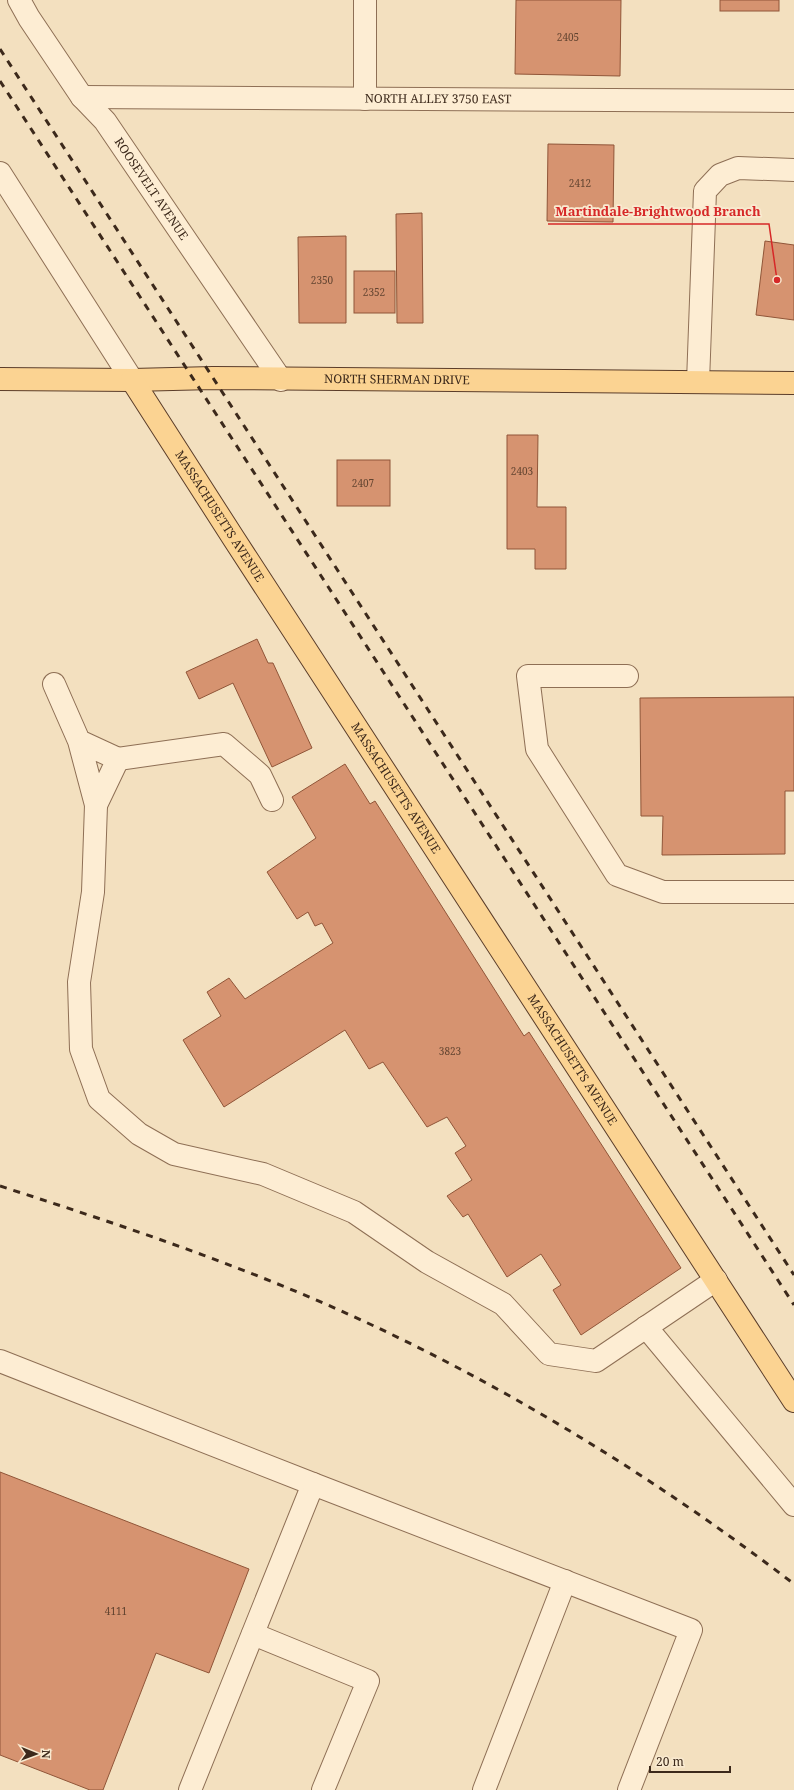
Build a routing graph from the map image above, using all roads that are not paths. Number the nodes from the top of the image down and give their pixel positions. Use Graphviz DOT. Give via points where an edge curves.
graph roads {
  1 [pos="19,0"];
  2 [pos="365,0"];
  3 [pos="82,97"];
  4 [pos="366,99"];
  5 [pos="794,101"];
  6 [pos="794,170"];
  7 [pos="0,173"];
  8 [pos="0,379"];
  9 [pos="132,380"];
  10 [pos="281,380"];
  11 [pos="698,382"];
  12 [pos="794,383"];
  13 [pos="627,676"];
  14 [pos="54,684"];
  15 [pos="79,741"];
  16 [pos="118,759"];
  17 [pos="272,800"];
  18 [pos="96,805"];
  19 [pos="794,892"];
  20 [pos="716,1280"];
  21 [pos="646,1327"];
  22 [pos="0,1361"];
  23 [pos="794,1401"];
  24 [pos="313,1484"];
  25 [pos="794,1505"];
  26 [pos="565,1581"];
  27 [pos="253,1634"];
  28 [pos="190,1790"];
  29 [pos="323,1790"];
  30 [pos="484,1790"];
  31 [pos="629,1790"];
  1 -- 3 [label="street, ROOSEVELT AVENUE"];
  2 -- 4 [label="street"];
  3 -- 4 [label="street, NORTH ALLEY 3750 EAST"];
  3 -- 10 [label="street, ROOSEVELT AVENUE" via="106,121"];
  4 -- 5 [label="street, NORTH ALLEY 3750 EAST"];
  6 -- 11 [label="street" via="738,168 720,175 705,191"];
  7 -- 9 [label="street, MASSACHUSETTS AVENUE"];
  8 -- 9 [label="main road, NORTH SHERMAN DRIVE"];
  9 -- 10 [label="main road, NORTH SHERMAN DRIVE"];
  9 -- 20 [label="main road, MASSACHUSETTS AVENUE"];
  10 -- 11 [label="main road, NORTH SHERMAN DRIVE"];
  11 -- 12 [label="main road, NORTH SHERMAN DRIVE"];
  13 -- 19 [label="street" via="528,676 536,749 617,875 663,892"];
  14 -- 15 [label="street"];
  15 -- 16 [label="street"];
  15 -- 18 [label="street"];
  16 -- 17 [label="street" via="224,744 260,775"];
  16 -- 18 [label="street"];
  18 -- 21 [label="street" via="93,892 79,982 81,1050 99,1099 139,1134 174,1154 263,1174 354,1212 427,1262 503,1304 549,1354 596,1361"];
  20 -- 21 [label="street"];
  20 -- 23 [label="main road, MASSACHUSETTS AVENUE"];
  21 -- 25 [label="street"];
  22 -- 24 [label="street"];
  24 -- 26 [label="street"];
  24 -- 27 [label="street"];
  26 -- 30 [label="street"];
  26 -- 31 [label="street" via="691,1630"];
  27 -- 28 [label="street"];
  27 -- 29 [label="street" via="368,1681"];
}
